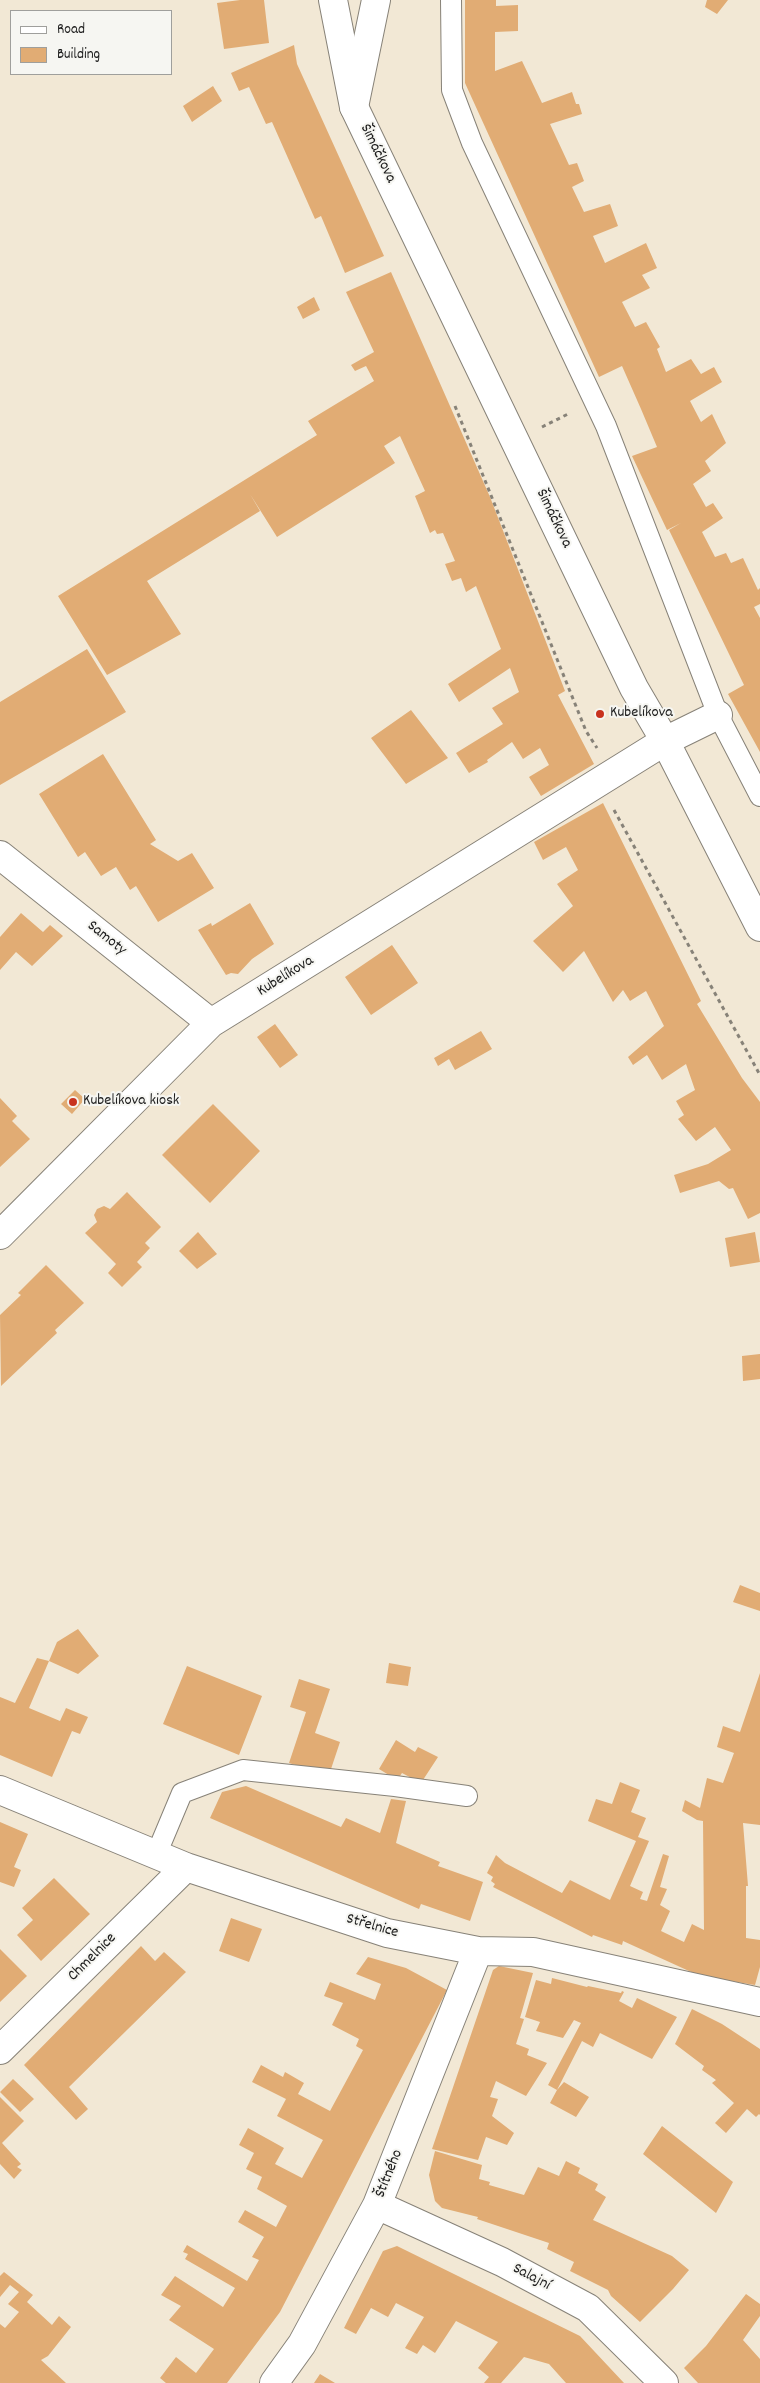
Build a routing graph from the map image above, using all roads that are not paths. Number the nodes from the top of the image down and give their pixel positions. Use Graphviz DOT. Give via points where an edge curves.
graph roads {
  1 [pos="333,0"];
  2 [pos="376,0"];
  3 [pos="451,0"];
  4 [pos="354,107"];
  5 [pos="718,715"];
  6 [pos="665,741"];
  7 [pos="760,796"];
  8 [pos="0,855"];
  9 [pos="760,927"];
  10 [pos="211,1024"];
  11 [pos="0,1235"];
  12 [pos="0,1790"];
  13 [pos="467,1796"];
  14 [pos="156,1855"];
  15 [pos="186,1867"];
  16 [pos="478,1951"];
  17 [pos="760,2002"];
  18 [pos="0,2050"];
  19 [pos="378,2205"];
  20 [pos="274,2383"];
  21 [pos="664,2383"];
  1 -- 4 [label="street, Šimáčkova"];
  2 -- 4 [label="street, Šimáčkova"];
  3 -- 5 [label="lane" via="452,90 455,99 472,143 606,426"];
  4 -- 6 [label="street, Šimáčkova" via="626,670"];
  5 -- 6 [label="street, Kubelíkova"];
  5 -- 7 [label="lane"];
  6 -- 9 [label="street, Šimáčkova"];
  6 -- 10 [label="street, Kubelíkova"];
  8 -- 10 [label="street, Samoty"];
  10 -- 11 [label="street, Kubelíkova"];
  12 -- 14 [label="street, Střelnice"];
  13 -- 14 [label="lane" via="243,1770 182,1793"];
  14 -- 15 [label="street, Střelnice"];
  15 -- 16 [label="street, Střelnice" via="386,1933"];
  15 -- 18 [label="street, Chmelnice"];
  16 -- 17 [label="street, Střelnice" via="533,1952"];
  16 -- 19 [label="street, Štítného"];
  19 -- 20 [label="street, Štítného" via="302,2344"];
  19 -- 21 [label="street, Salajní" via="502,2262 588,2308"];
}
